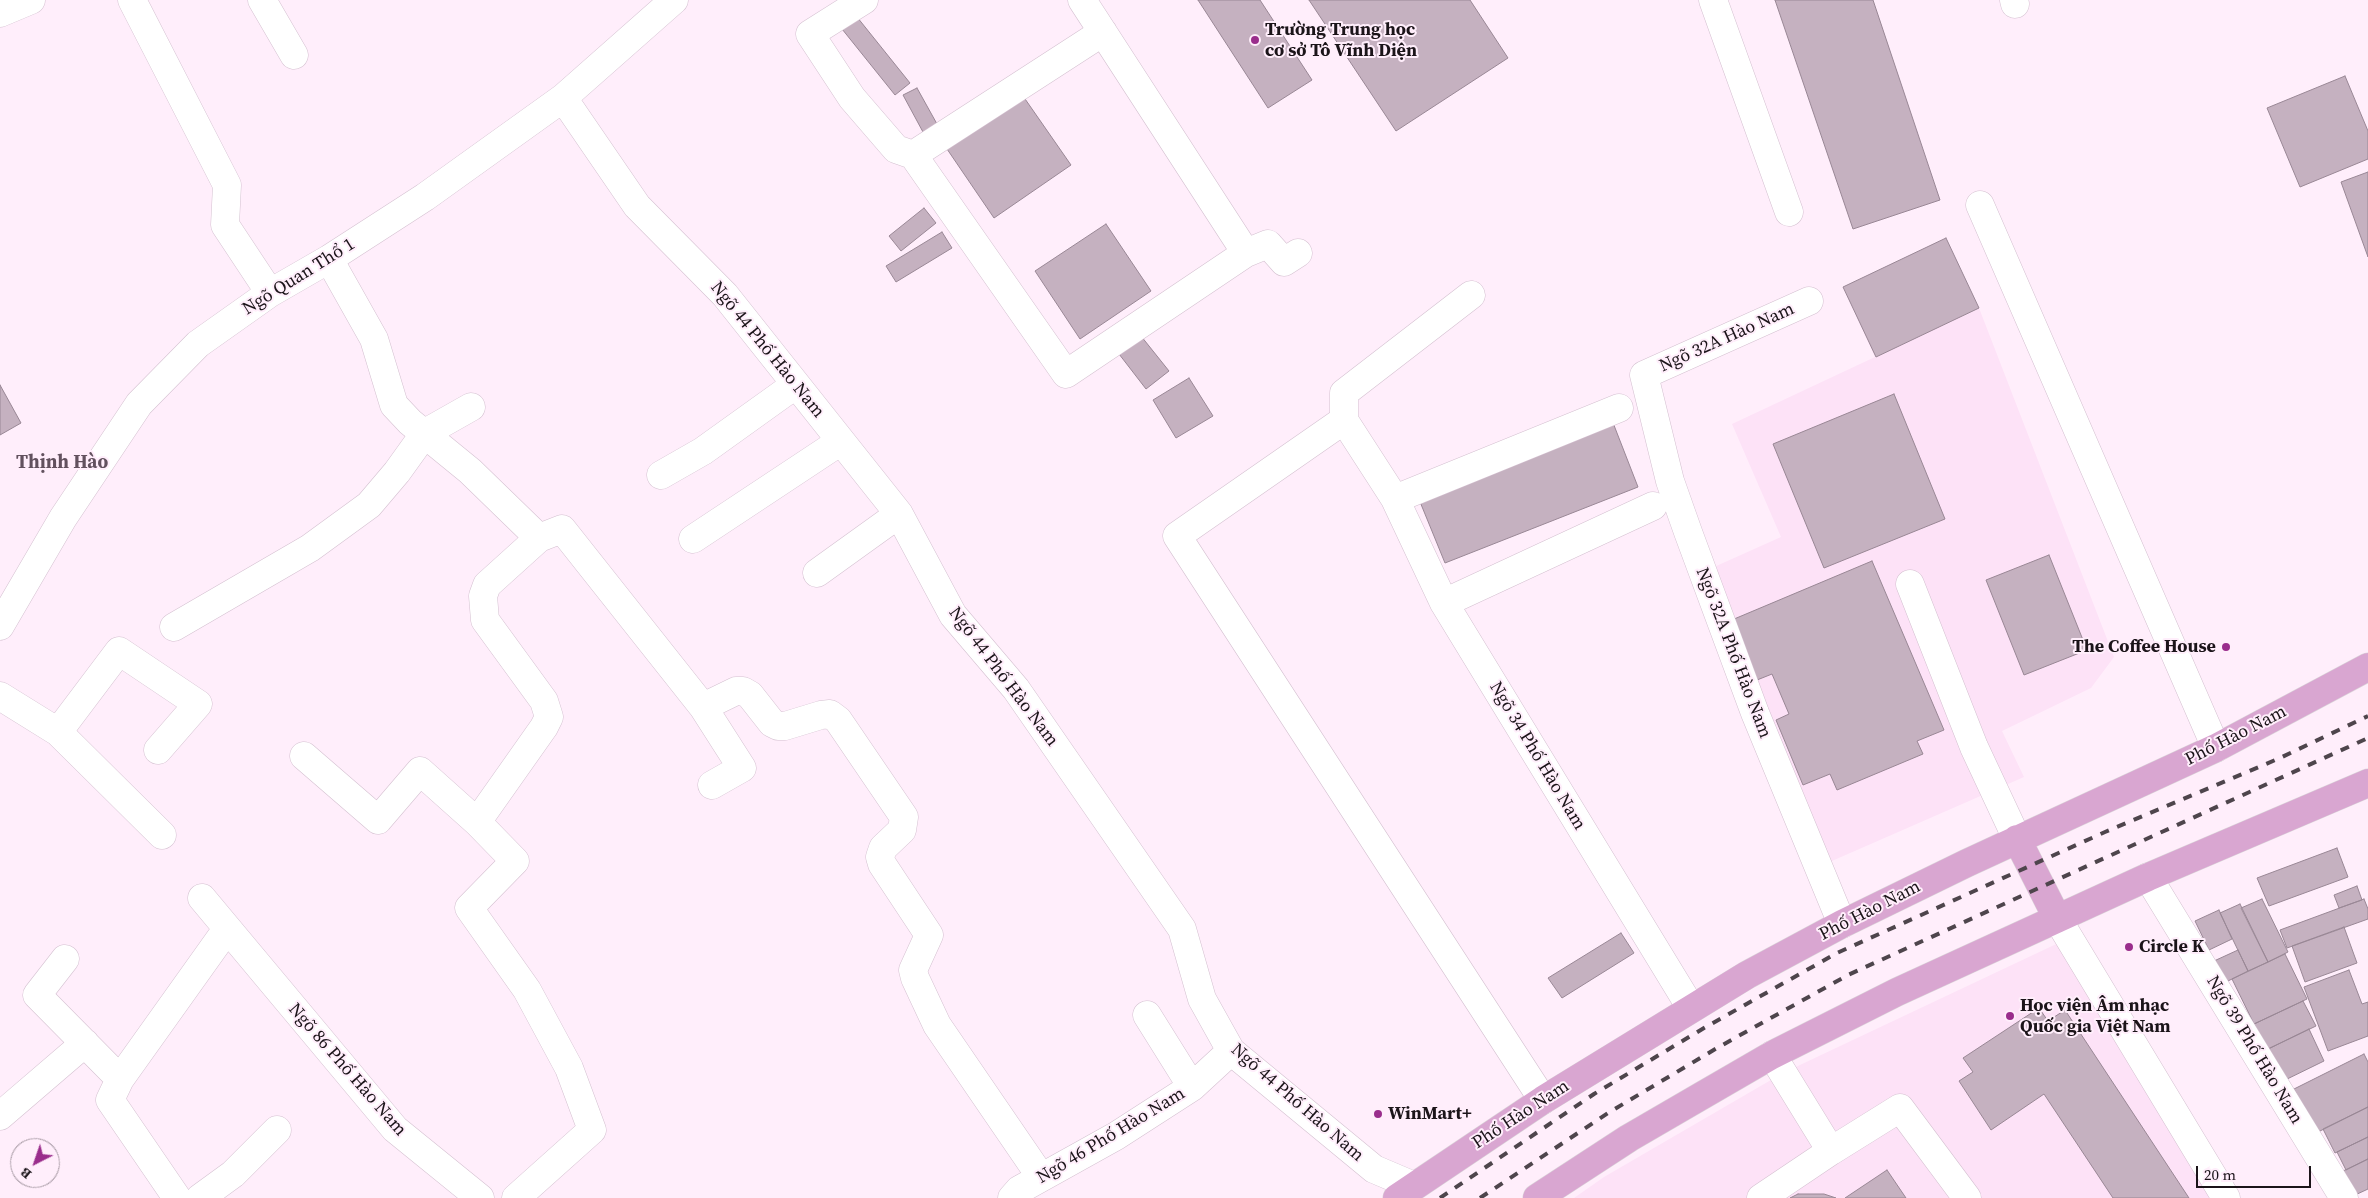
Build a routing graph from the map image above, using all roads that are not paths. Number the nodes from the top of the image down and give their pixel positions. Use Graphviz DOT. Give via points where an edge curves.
graph roads {
  1 [pos="31,0"];
  2 [pos="132,0"];
  3 [pos="262,0"];
  4 [pos="674,0"];
  5 [pos="864,0"];
  6 [pos="1082,0"];
  7 [pos="1713,0"];
  8 [pos="0,13"];
  9 [pos="1103,32"];
  10 [pos="294,55"];
  11 [pos="563,98"];
  12 [pos="913,155"];
  13 [pos="1980,205"];
  14 [pos="1788,212"];
  15 [pos="1246,254"];
  16 [pos="1298,254"];
  17 [pos="329,259"];
  18 [pos="270,293"];
  19 [pos="1471,295"];
  20 [pos="1810,301"];
  21 [pos="1644,374"];
  22 [pos="795,386"];
  23 [pos="471,407"];
  24 [pos="1619,408"];
  25 [pos="1344,420"];
  26 [pos="425,433"];
  27 [pos="841,441"];
  28 [pos="661,475"];
  29 [pos="1395,499"];
  30 [pos="1653,506"];
  31 [pos="899,514"];
  32 [pos="539,538"];
  33 [pos="693,539"];
  34 [pos="817,573"];
  35 [pos="1910,584"];
  36 [pos="1444,603"];
  37 [pos="0,626"];
  38 [pos="174,627"];
  39 [pos="2368,667"];
  40 [pos="0,696"];
  41 [pos="703,707"];
  42 [pos="58,732"];
  43 [pos="2216,748"];
  44 [pos="158,750"];
  45 [pos="304,756"];
  46 [pos="2368,783"];
  47 [pos="712,785"];
  48 [pos="477,822"];
  49 [pos="162,835"];
  50 [pos="2017,839"];
  51 [pos="2148,877"];
  52 [pos="202,898"];
  53 [pos="2057,918"];
  54 [pos="1842,924"];
  55 [pos="227,929"];
  56 [pos="65,959"];
  57 [pos="1691,1008"];
  58 [pos="1147,1015"];
  59 [pos="85,1043"];
  60 [pos="1231,1050"];
  61 [pos="1772,1055"];
  62 [pos="120,1079"];
  63 [pos="1192,1087"];
  64 [pos="1543,1100"];
  65 [pos="0,1116"];
  66 [pos="277,1130"];
  67 [pos="1831,1151"];
  68 [pos="1041,1177"];
  69 [pos="1411,1194"];
  70 [pos="177,1198"];
  71 [pos="200,1198"];
  72 [pos="480,1198"];
  73 [pos="516,1198"];
  74 [pos="1012,1198"];
  75 [pos="1537,1198"];
  76 [pos="1761,1198"];
  77 [pos="1968,1198"];
  78 [pos="2226,1198"];
  79 [pos="2344,1198"];
  1 -- 8 [label="street"];
  2 -- 18 [label="street" via="226,185 224,225"];
  3 -- 10 [label="street"];
  4 -- 11 [label="street, Ngõ Quan Thổ 1"];
  5 -- 12 [label="street" via="810,34 852,98 896,149"];
  6 -- 9 [label="street"];
  7 -- 14 [label="street"];
  9 -- 12 [label="street"];
  9 -- 15 [label="street"];
  11 -- 17 [label="street, Ngõ Quan Thổ 1" via="425,196"];
  11 -- 22 [label="street, Ngõ 44 Phố Hào Nam" via="637,206 725,294"];
  12 -- 15 [label="street" via="1066,374"];
  13 -- 43 [label="street"];
  15 -- 16 [label="street" via="1268,244 1284,262"];
  17 -- 18 [label="street, Ngõ Quan Thổ 1"];
  17 -- 26 [label="street" via="374,339 394,405"];
  18 -- 37 [label="street, Ngõ Quan Thổ 1" via="198,344 139,404 63,518"];
  19 -- 25 [label="street" via="1344,393"];
  20 -- 21 [label="street, Ngõ 32A Hào Nam"];
  21 -- 54 [label="street, Ngõ 32A Phố Hào Nam" via="1670,481 1688,532 1755,713"];
  22 -- 27 [label="street, Ngõ 44 Phố Hào Nam"];
  22 -- 28 [label="street" via="703,451"];
  23 -- 26 [label="street"];
  24 -- 29 [label="street"];
  25 -- 29 [label="street, Ngõ 34 Phố Hào Nam"];
  25 -- 64 [label="street" via="1177,536"];
  26 -- 32 [label="street" via="470,471"];
  26 -- 38 [label="street" via="369,504 310,548"];
  27 -- 31 [label="street, Ngõ 44 Phố Hào Nam"];
  27 -- 33 [label="street"];
  29 -- 36 [label="street, Ngõ 34 Phố Hào Nam"];
  30 -- 36 [label="street"];
  31 -- 34 [label="street"];
  31 -- 60 [label="street, Ngõ 44 Phố Hào Nam" via="953,615 1016,689 1182,929 1202,999"];
  32 -- 41 [label="street" via="562,529"];
  32 -- 48 [label="street" via="487,585 483,610 486,620 544,701 549,717"];
  35 -- 50 [label="street" via="1974,748"];
  36 -- 57 [label="street, Ngõ 34 Phố Hào Nam"];
  39 -- 43 [label="main road, Phố Hào Nam"];
  40 -- 42 [label="street"];
  41 -- 47 [label="street" via="742,768"];
  41 -- 68 [label="street" via="736,691 743,691 778,726 830,714 838,720 904,817 902,830 883,848 880,856 882,864 929,935 913,970 915,978 937,1025"];
  42 -- 44 [label="street" via="119,650 198,704"];
  42 -- 49 [label="street"];
  43 -- 50 [label="main road, Phố Hào Nam"];
  45 -- 48 [label="street" via="378,820 420,771"];
  46 -- 51 [label="main road"];
  48 -- 73 [label="street" via="515,862 469,908 527,990 569,1068 592,1130"];
  50 -- 53 [label="main road"];
  50 -- 54 [label="main road, Phố Hào Nam"];
  51 -- 53 [label="main road"];
  51 -- 79 [label="street, Ngõ 39 Phố Hào Nam"];
  52 -- 55 [label="street, Ngõ 86 Phố Hào Nam"];
  53 -- 61 [label="main road" via="1897,992"];
  53 -- 78 [label="street"];
  54 -- 57 [label="main road, Phố Hào Nam"];
  55 -- 62 [label="street"];
  55 -- 72 [label="street, Ngõ 86 Phố Hào Nam" via="395,1129"];
  56 -- 59 [label="street" via="37,995"];
  57 -- 64 [label="main road, Phố Hào Nam"];
  58 -- 63 [label="street"];
  59 -- 62 [label="street"];
  59 -- 65 [label="street"];
  60 -- 63 [label="street, Ngõ 46 Phố Hào Nam"];
  60 -- 69 [label="street, Ngõ 44 Phố Hào Nam" via="1374,1168"];
  61 -- 67 [label="street"];
  61 -- 75 [label="main road" via="1630,1138"];
  62 -- 70 [label="street" via="110,1100"];
  63 -- 68 [label="street, Ngõ 46 Phố Hào Nam" via="1116,1136"];
  64 -- 69 [label="main road, Phố Hào Nam"];
  66 -- 71 [label="street" via="233,1174"];
  67 -- 76 [label="street"];
  67 -- 77 [label="street" via="1900,1108"];
  68 -- 74 [label="street, Ngõ 46 Phố Hào Nam"];
}
